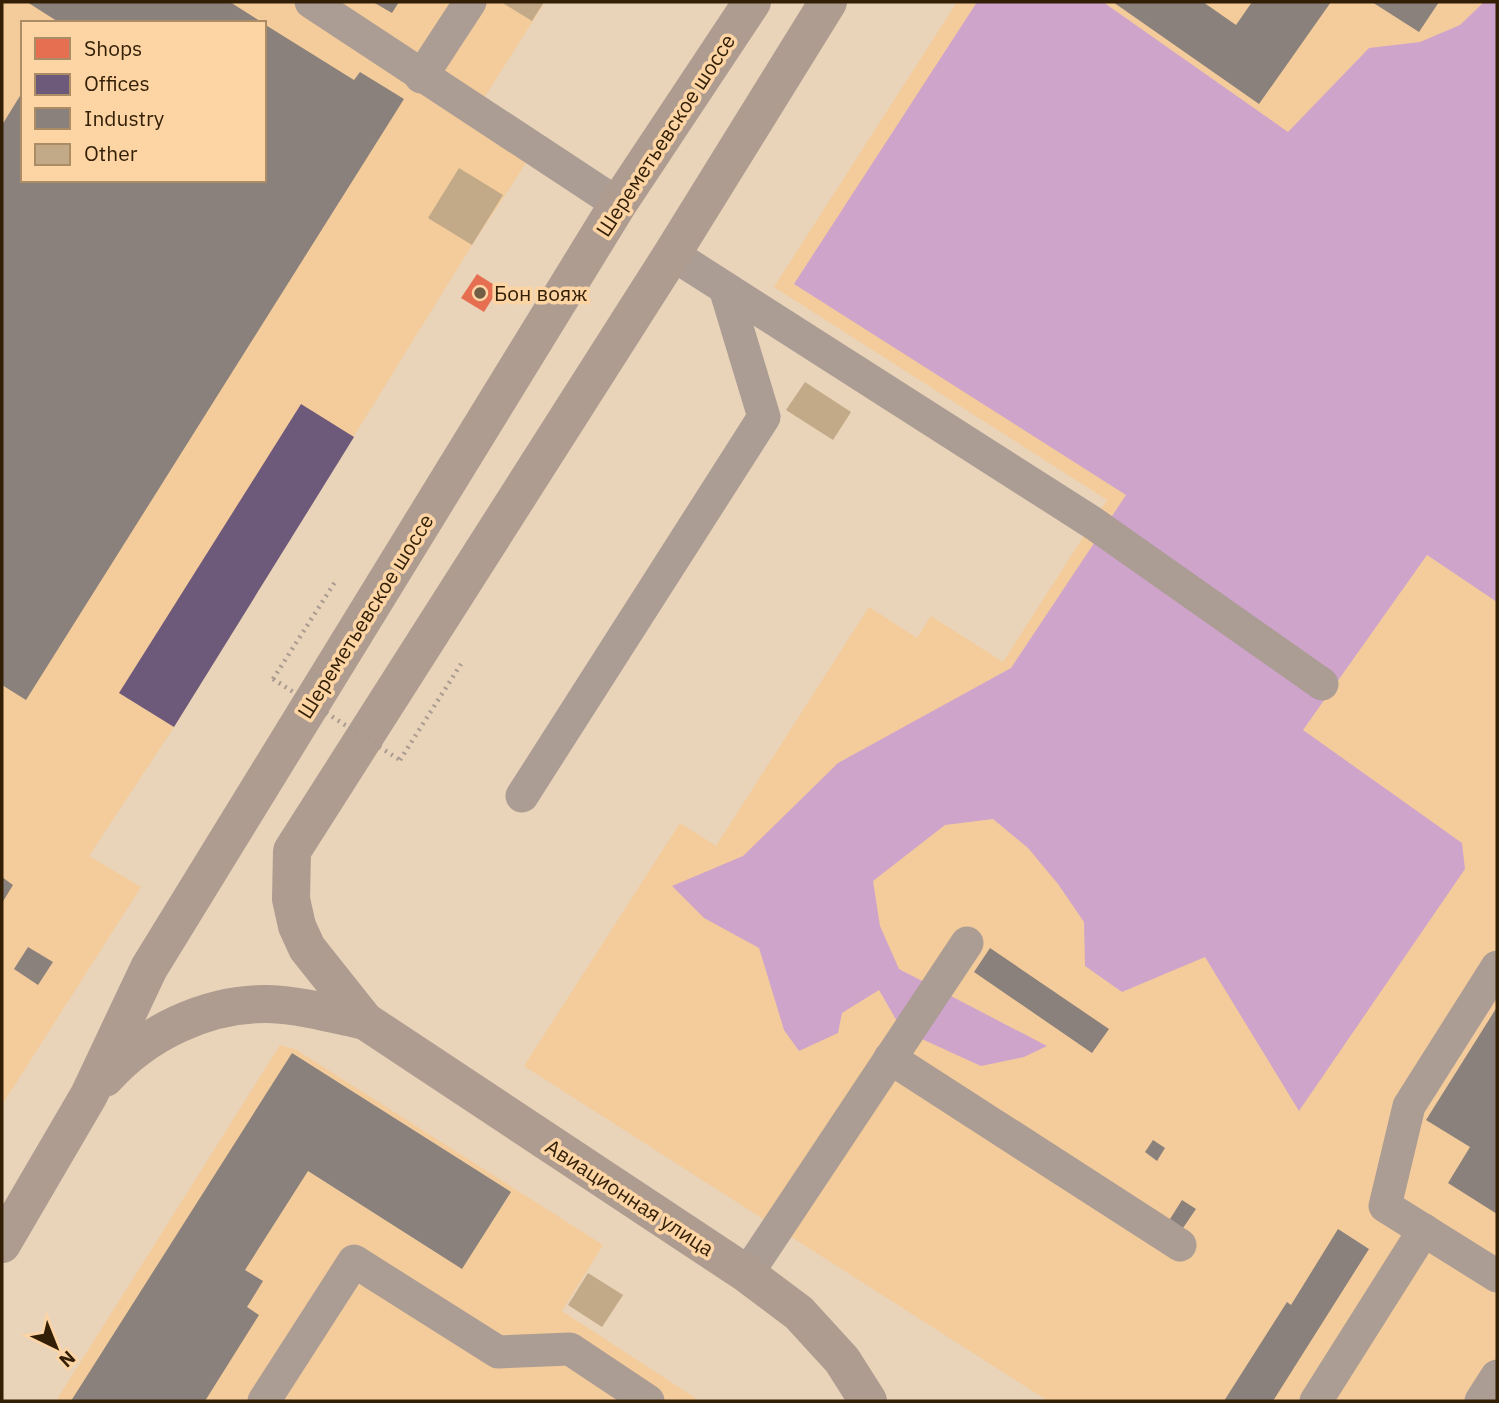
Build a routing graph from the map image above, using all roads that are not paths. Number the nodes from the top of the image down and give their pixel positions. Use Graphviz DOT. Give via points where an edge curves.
graph roads {
  1 [pos="311,2"];
  2 [pos="470,2"];
  3 [pos="752,2"];
  4 [pos="828,2"];
  5 [pos="421,77"];
  6 [pos="618,204"];
  7 [pos="672,254"];
  8 [pos="725,288"];
  9 [pos="1322,684"];
  10 [pos="522,796"];
  11 [pos="967,943"];
  12 [pos="1497,967"];
  13 [pos="365,1021"];
  14 [pos="890,1058"];
  15 [pos="89,1095"];
  16 [pos="1424,1230"];
  17 [pos="2,1244"];
  18 [pos="1180,1245"];
  19 [pos="747,1274"];
  20 [pos="1497,1276"];
  21 [pos="1497,1376"];
  22 [pos="264,1401"];
  23 [pos="648,1401"];
  24 [pos="868,1401"];
  25 [pos="1316,1401"];
  26 [pos="1481,1401"];
  1 -- 5 [label="lane"];
  2 -- 5 [label="lane"];
  3 -- 6 [label="main road, Шереметьевское шоссе"];
  4 -- 7 [label="main road"];
  5 -- 6 [label="lane"];
  6 -- 15 [label="main road, Шереметьевское шоссе" via="149,968"];
  7 -- 8 [label="lane"];
  7 -- 13 [label="main road, Авиационная улица" via="292,851 290,899 297,926 307,948"];
  8 -- 9 [label="lane" via="1093,523"];
  8 -- 10 [label="lane" via="764,417"];
  11 -- 14 [label="lane"];
  12 -- 16 [label="lane" via="1409,1106 1385,1206"];
  13 -- 15 [label="main road, Авиационная улица" via="267,1004 226,1008 186,1020 150,1039 117,1064"];
  13 -- 19 [label="main road, Авиационная улица"];
  14 -- 18 [label="lane"];
  14 -- 19 [label="lane"];
  15 -- 17 [label="main road, Шереметьевское шоссе"];
  16 -- 20 [label="lane"];
  16 -- 25 [label="lane"];
  19 -- 24 [label="main road, Авиационная улица" via="799,1313 842,1360"];
  21 -- 26 [label="lane"];
  22 -- 23 [label="lane" via="354,1261 498,1352 570,1349"];
}
